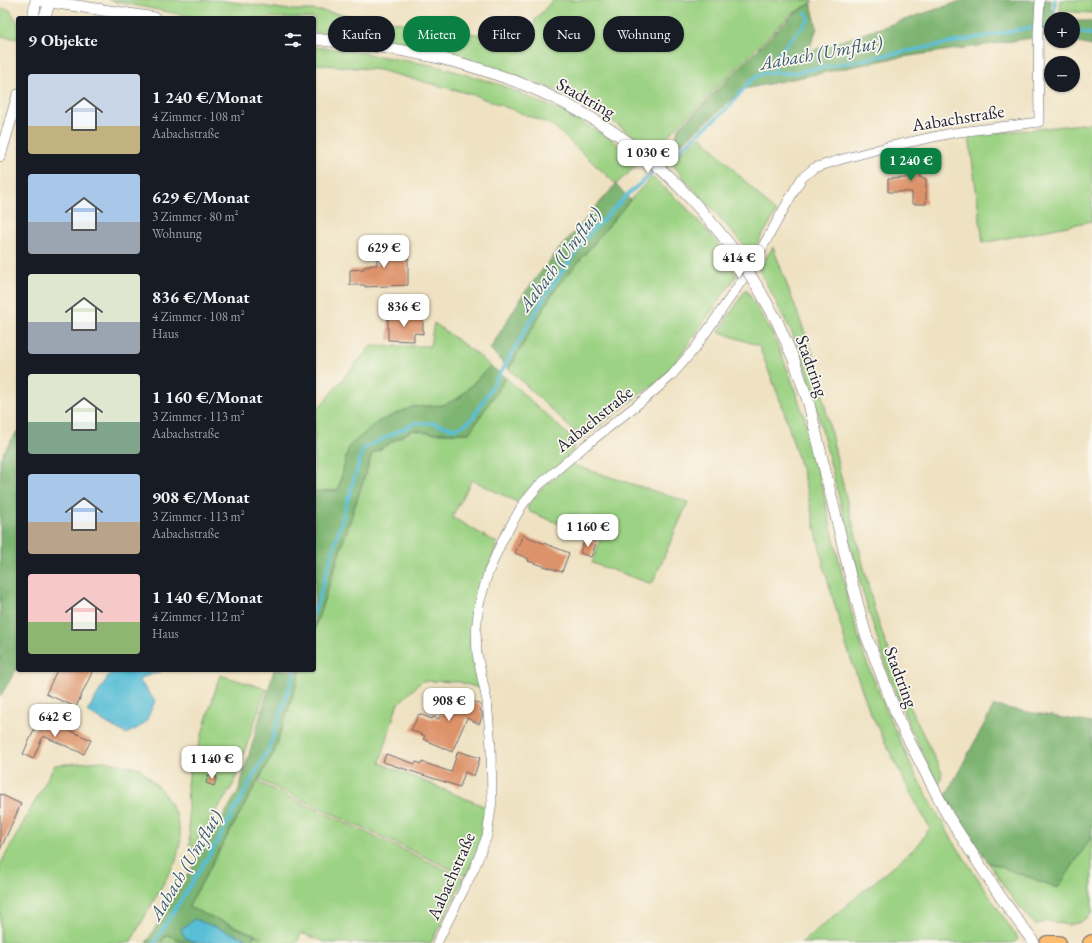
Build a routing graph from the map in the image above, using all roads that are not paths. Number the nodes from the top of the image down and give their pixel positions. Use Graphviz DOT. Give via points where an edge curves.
graph roads {
  1 [pos="37,0"];
  2 [pos="1040,0"];
  3 [pos="51,1"];
  4 [pos="33,16"];
  5 [pos="45,16"];
  6 [pos="143,16"];
  7 [pos="316,39"];
  8 [pos="16,102"];
  9 [pos="0,156"];
  10 [pos="438,943"];
  11 [pos="1034,943"];
  12 [pos="1047,943"];
  13 [pos="1059,943"];
  1 -- 3 [label="street"];
  1 -- 4 [label="street"];
  2 -- 10 [label="street, Aabachstraße" via="1039,122 952,133 887,147 814,168 798,184 752,266 709,330 672,375 539,485 523,504 488,573 479,605 476,630 477,654 487,701 491,747 492,801 487,836"];
  3 -- 5 [label="street"];
  3 -- 6 [label="street"];
  7 -- 11 [label="street, Stadtring, bridge" via="411,52 461,64 552,97 587,115 637,149 703,212 737,254 777,322 794,360 809,404 865,632 900,723 948,816"];
  8 -- 9 [label="street"];
  12 -- 13 [label="main road"];
}
